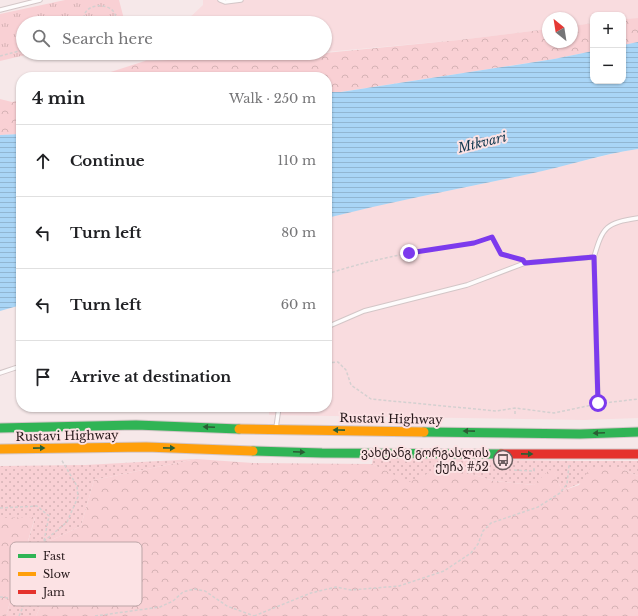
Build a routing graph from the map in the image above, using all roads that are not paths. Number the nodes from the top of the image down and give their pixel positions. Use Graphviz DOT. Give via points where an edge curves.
graph roads {
  1 [pos="40,0"];
  2 [pos="220,0"];
  3 [pos="241,0"];
  4 [pos="0,10"];
  5 [pos="638,218"];
  6 [pos="594,257"];
  7 [pos="332,325"];
  8 [pos="16,368"];
  9 [pos="0,374"];
  10 [pos="598,403"];
  11 [pos="278,412"];
  12 [pos="0,428"];
  13 [pos="275,430"];
  14 [pos="638,432"];
  15 [pos="0,449"];
  16 [pos="638,454"];
  1 -- 4 [label="lane"];
  2 -- 3 [label="lane"];
  5 -- 6 [label="lane" via="618,221 606,228 600,236"];
  6 -- 7 [label="lane" via="525,263 467,285 364,311"];
  6 -- 10 [label="lane"];
  8 -- 9 [label="lane"];
  11 -- 13 [label="lane"];
  13 -- 12 [label="highway, Rustavi Highway, one-way" via="136,425"];
  14 -- 13 [label="highway, Rustavi Highway, one-way" via="580,434"];
  15 -- 16 [label="highway, Rustavi Highway, one-way" via="146,447 322,453"];
}
